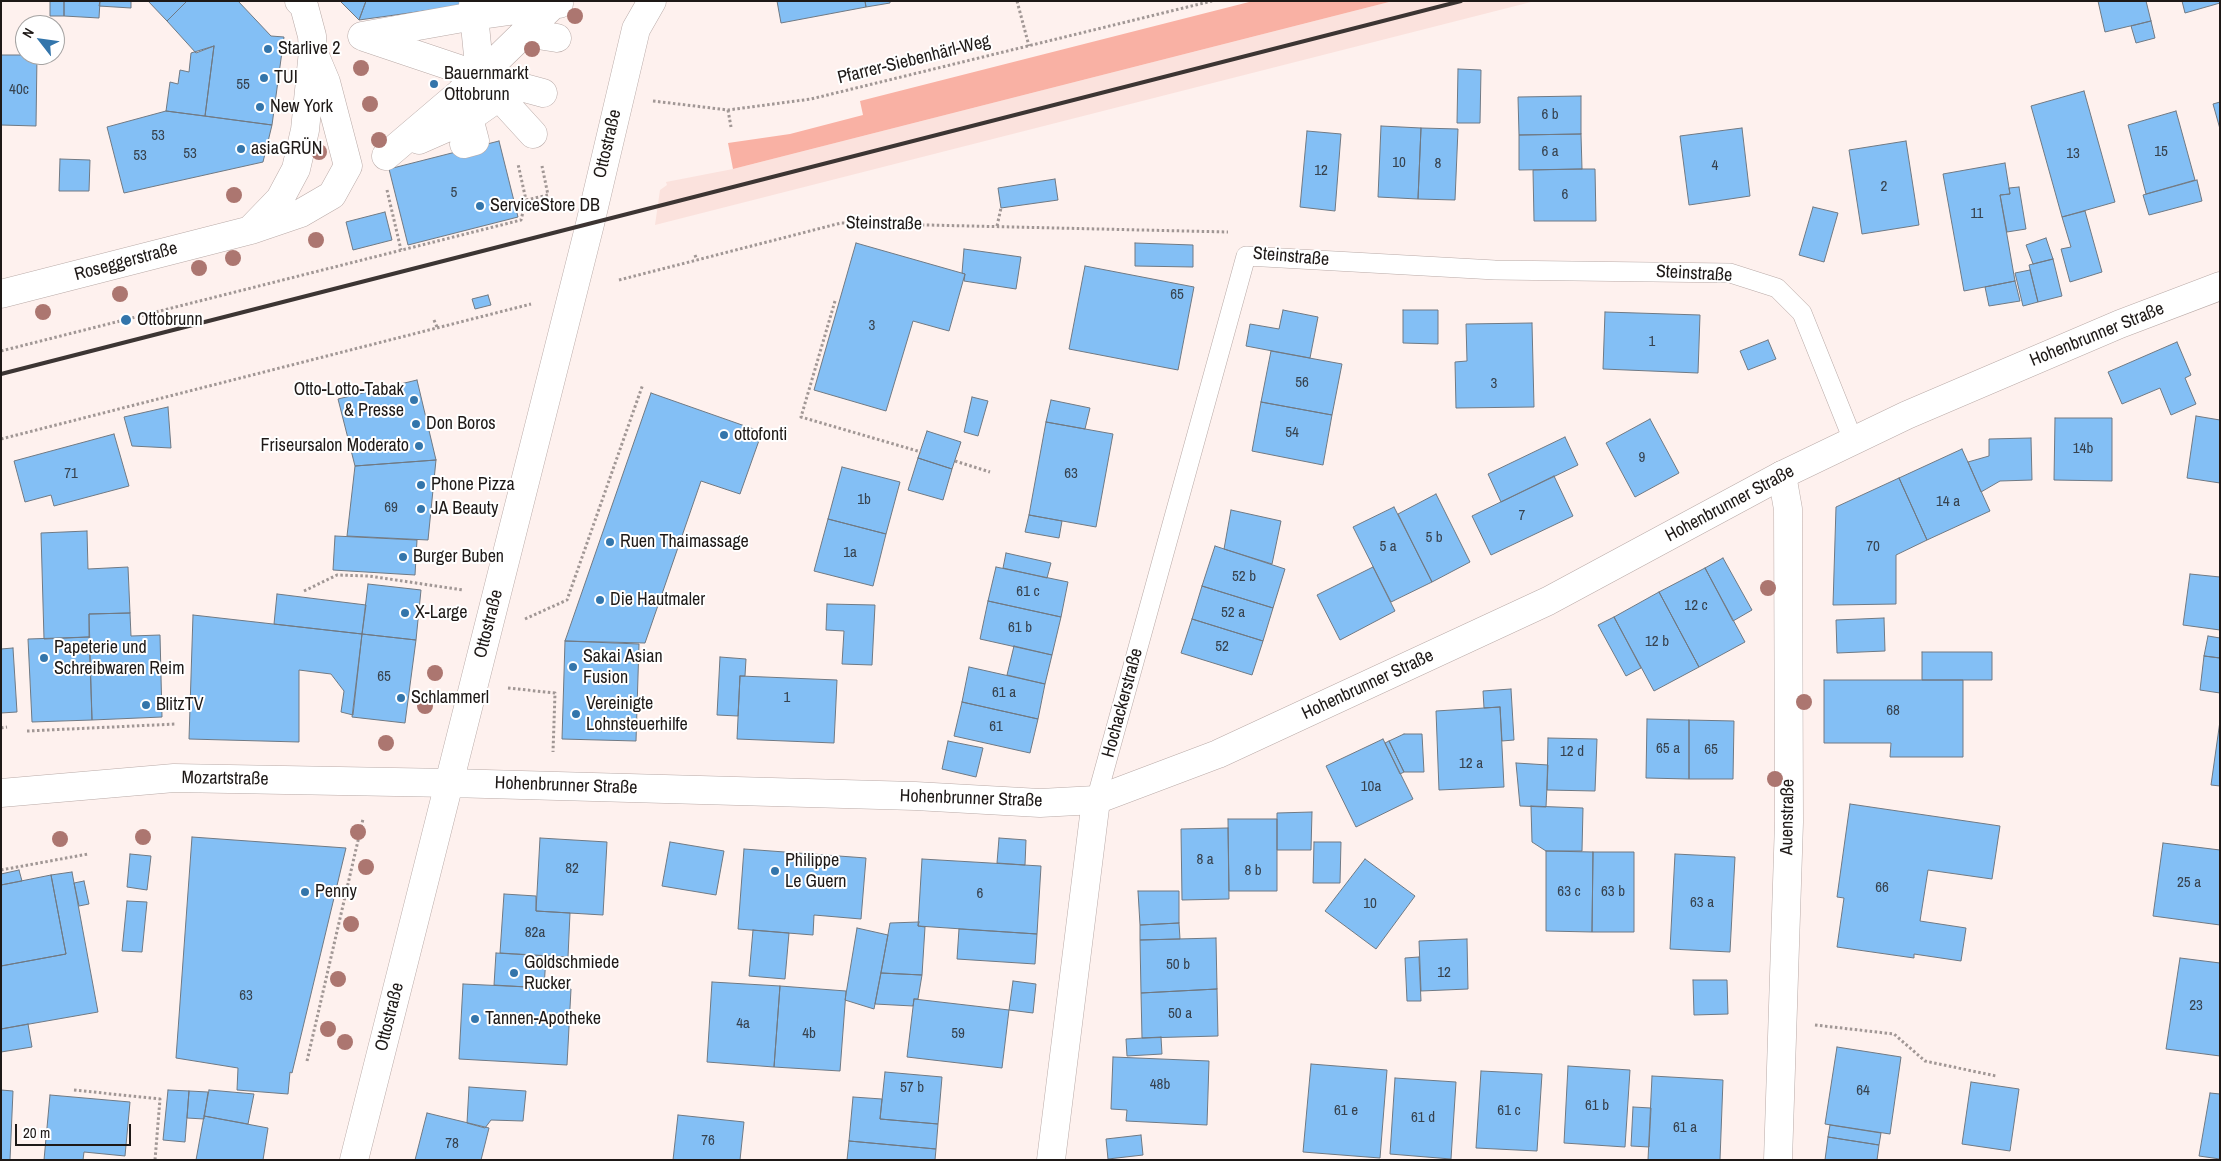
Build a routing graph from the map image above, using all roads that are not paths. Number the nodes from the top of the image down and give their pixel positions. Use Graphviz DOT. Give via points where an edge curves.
graph roads {
  1 [pos="299,1"];
  2 [pos="630,1"];
  3 [pos="652,1"];
  4 [pos="559,3"];
  5 [pos="474,11"];
  6 [pos="636,29"];
  7 [pos="525,33"];
  8 [pos="557,38"];
  9 [pos="313,51"];
  10 [pos="471,84"];
  11 [pos="543,93"];
  12 [pos="492,103"];
  13 [pos="533,134"];
  14 [pos="464,144"];
  15 [pos="251,230"];
  16 [pos="1246,256"];
  17 [pos="2220,286"];
  18 [pos="1,294"];
  19 [pos="1853,440"];
  20 [pos="1782,475"];
  21 [pos="450,783"];
  22 [pos="1,793"];
  23 [pos="1096,800"];
  24 [pos="354,1160"];
  25 [pos="1051,1160"];
  26 [pos="1778,1160"];
  1 -- 9 [label="street, Roseggerstraße" via="304,6"];
  2 -- 6 [label="street, Ottostraße"];
  3 -- 6 [label="street, Ottostraße"];
  4 -- 5 [label="street"];
  4 -- 7 [label="street"];
  5 -- 10 [label="street"];
  5 -- 10 [label="street" via="362,36"];
  6 -- 21 [label="street, Ottostraße"];
  7 -- 8 [label="street"];
  7 -- 10 [label="street"];
  9 -- 15 [label="street, Roseggerstraße" via="305,130 296,168 280,198"];
  9 -- 15 [label="street, Roseggerstraße" via="326,82 348,166 332,195 301,213"];
  10 -- 12 [label="street"];
  10 -- 12 [label="street" via="386,156"];
  11 -- 12 [label="street"];
  12 -- 13 [label="street"];
  12 -- 14 [label="street" via="475,141"];
  15 -- 18 [label="street, Roseggerstraße"];
  16 -- 19 [label="lane, Steinstraße" via="1495,270 1730,273 1740,276 1777,288 1802,313"];
  16 -- 23 [label="lane, Hochackerstraße"];
  17 -- 19 [label="street, Hohenbrunner Straße" via="2120,324"];
  19 -- 20 [label="street, Hohenbrunner Straße"];
  20 -- 23 [label="street, Hohenbrunner Straße" via="1548,601 1218,754"];
  20 -- 26 [label="street, Auenstraße" via="1788,509 1789,822"];
  21 -- 22 [label="street, Mozartstraße" via="174,778"];
  21 -- 23 [label="street, Hohenbrunner Straße" via="916,796 1040,803"];
  21 -- 24 [label="street, Ottostraße"];
  23 -- 25 [label="street, Hochackerstraße"];
}
